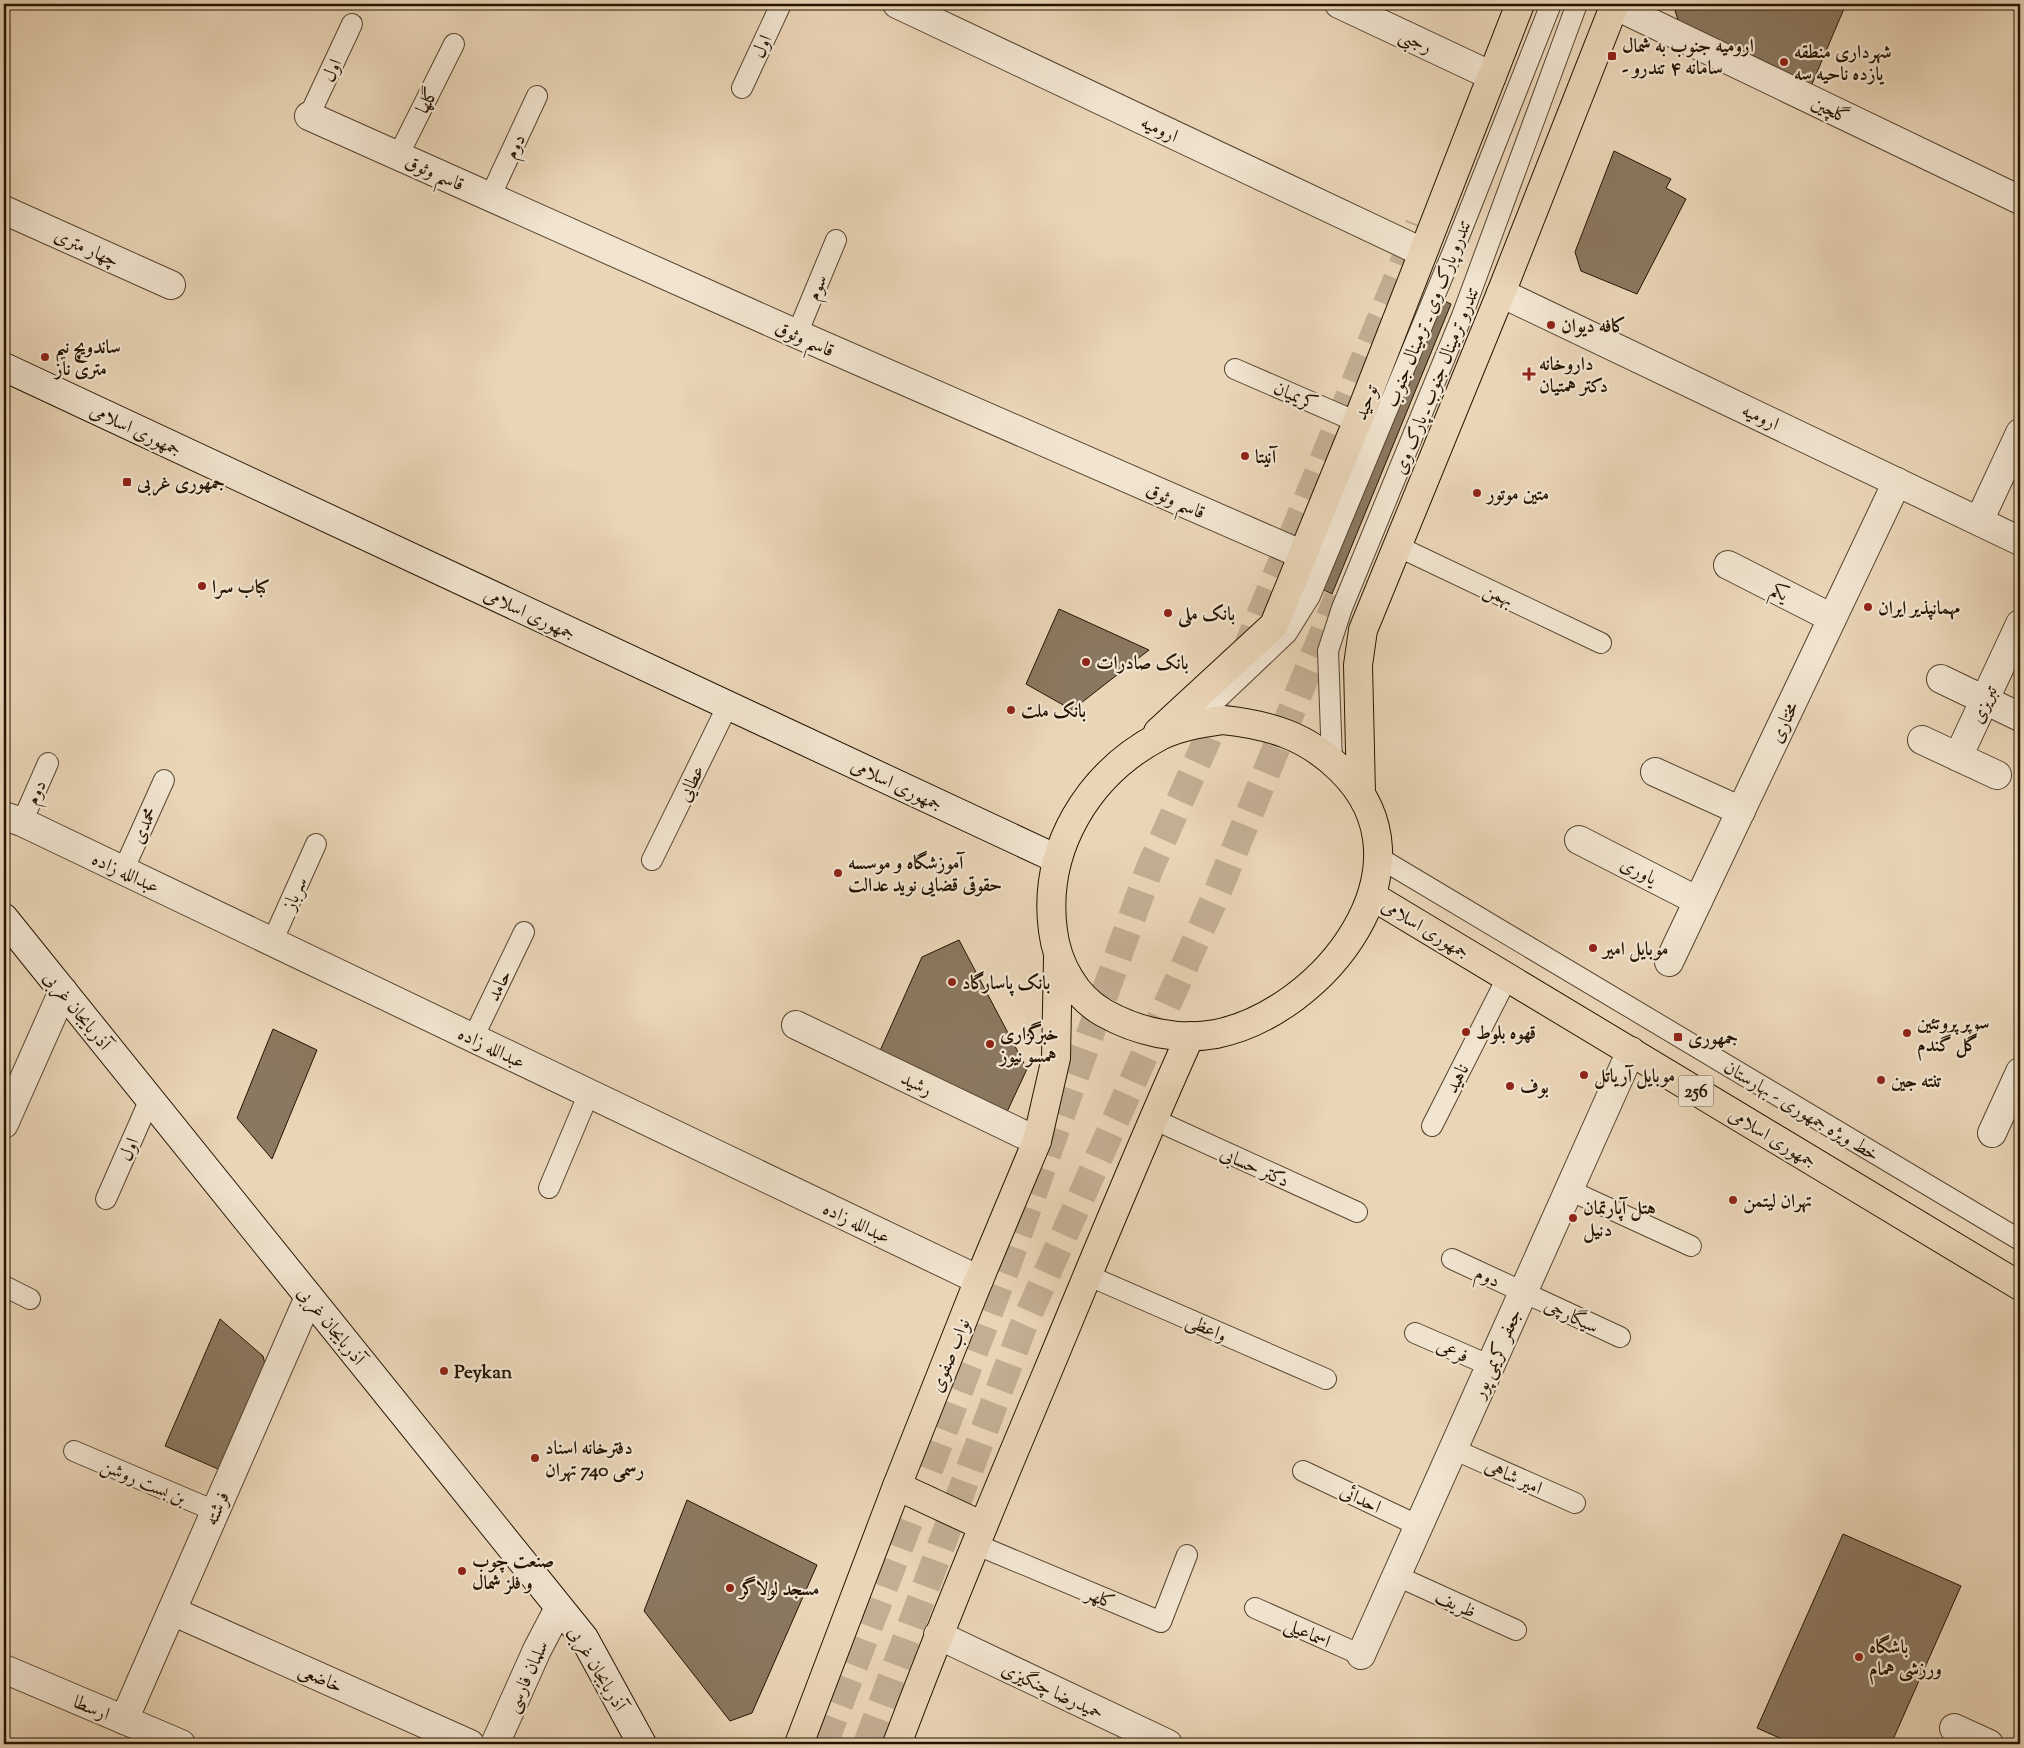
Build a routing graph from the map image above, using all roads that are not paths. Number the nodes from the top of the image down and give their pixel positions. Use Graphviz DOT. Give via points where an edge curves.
graph roads {
  1 [pos="781,4"];
  2 [pos="897,4"];
  3 [pos="1339,4"];
  4 [pos="1520,4"];
  5 [pos="1551,4"];
  6 [pos="1577,4"];
  7 [pos="1614,5"];
  8 [pos="352,24"];
  9 [pos="454,44"];
  10 [pos="1492,76"];
  11 [pos="742,88"];
  12 [pos="537,96"];
  13 [pos="309,116"];
  14 [pos="398,156"];
  15 [pos="490,197"];
  16 [pos="2020,200"];
  17 [pos="4,210"];
  18 [pos="836,240"];
  19 [pos="1422,252"];
  20 [pos="171,284"];
  21 [pos="1501,293"];
  22 [pos="796,334"];
  23 [pos="4,367"];
  24 [pos="1235,369"];
  25 [pos="1357,422"];
  26 [pos="2020,433"];
  27 [pos="1897,482"];
  28 [pos="1979,521"];
  29 [pos="2020,541"];
  30 [pos="1397,546"];
  31 [pos="1303,555"];
  32 [pos="1728,565"];
  33 [pos="1832,618"];
  34 [pos="2020,624"];
  35 [pos="1601,643"];
  36 [pos="1941,679"];
  37 [pos="1985,700"];
  38 [pos="728,706"];
  39 [pos="2020,717"];
  40 [pos="1190,725"];
  41 [pos="1922,740"];
  42 [pos="1136,751"];
  43 [pos="1958,757"];
  44 [pos="1332,761"];
  45 [pos="48,762"];
  46 [pos="1655,772"];
  47 [pos="1997,775"];
  48 [pos="164,780"];
  49 [pos="1361,794"];
  50 [pos="1740,811"];
  51 [pos="13,819"];
  52 [pos="1579,840"];
  53 [pos="316,844"];
  54 [pos="1378,856"];
  55 [pos="1057,859"];
  56 [pos="652,860"];
  57 [pos="123,870"];
  58 [pos="1372,896"];
  59 [pos="1698,900"];
  60 [pos="4,918"];
  61 [pos="524,932"];
  62 [pos="272,942"];
  63 [pos="1058,958"];
  64 [pos="1669,962"];
  65 [pos="1507,978"];
  66 [pos="63,991"];
  67 [pos="796,1025"];
  68 [pos="1190,1036"];
  69 [pos="472,1038"];
  70 [pos="1631,1052"];
  71 [pos="2020,1072"];
  72 [pos="589,1093"];
  73 [pos="150,1099"];
  74 [pos="1153,1119"];
  75 [pos="4,1124"];
  76 [pos="1432,1126"];
  77 [pos="1992,1133"];
  78 [pos="1037,1141"];
  79 [pos="549,1188"];
  80 [pos="1569,1190"];
  81 [pos="106,1200"];
  82 [pos="1357,1212"];
  83 [pos="2020,1240"];
  84 [pos="1691,1246"];
  85 [pos="1452,1260"];
  86 [pos="1087,1275"];
  87 [pos="979,1280"];
  88 [pos="4,1286"];
  89 [pos="2020,1286"];
  90 [pos="1523,1292"];
  91 [pos="309,1297"];
  92 [pos="30,1299"];
  93 [pos="1415,1334"];
  94 [pos="1620,1337"];
  95 [pos="1491,1366"];
  96 [pos="1326,1379"];
  97 [pos="1453,1449"];
  98 [pos="74,1451"];
  99 [pos="1303,1470"];
  100 [pos="897,1486"];
  101 [pos="1575,1503"];
  102 [pos="215,1511"];
  103 [pos="1419,1526"];
  104 [pos="979,1535"];
  105 [pos="1186,1555"];
  106 [pos="1397,1576"];
  107 [pos="559,1608"];
  108 [pos="1254,1608"];
  109 [pos="172,1611"];
  110 [pos="1516,1630"];
  111 [pos="938,1635"];
  112 [pos="1361,1655"];
  113 [pos="4,1669"];
  114 [pos="124,1720"];
  115 [pos="1954,1728"];
  116 [pos="181,1744"];
  117 [pos="470,1744"];
  118 [pos="495,1744"];
  119 [pos="642,1744"];
  120 [pos="799,1744"];
  121 [pos="897,1744"];
  122 [pos="1168,1744"];
  123 [pos="1989,1744"];
  1 -- 11 [label="lane, اول"];
  2 -- 19 [label="street, ارومیه"];
  3 -- 10 [label="street, رجبی"];
  4 -- 10 [label="main road, توحید"];
  5 -- 40 [label="lane, تندرو پارک وی ـ ترمینال جنوب" via="1454,249 1310,596 1287,633"];
  6 -- 44 [label="lane, تندرو ترمینال جنوب ـ پارک وی" via="1462,316 1339,616 1328,651"];
  7 -- 16 [label="street, گلچین"];
  7 -- 21 [label="main road"];
  8 -- 13 [label="lane, اول"];
  9 -- 14 [label="lane, گلها"];
  10 -- 19 [label="main road, توحید"];
  12 -- 15 [label="lane, دوم"];
  13 -- 14 [label="street, قاسم وثوق"];
  14 -- 15 [label="street, قاسم وثوق"];
  15 -- 22 [label="street, قاسم وثوق"];
  17 -- 20 [label="street, چهار متری"];
  18 -- 22 [label="lane, سوم"];
  19 -- 25 [label="main road, توحید"];
  21 -- 27 [label="street, ارومیه"];
  21 -- 30 [label="main road"];
  22 -- 31 [label="street, قاسم وثوق"];
  23 -- 38 [label="street, جمهوری اسلامی"];
  24 -- 25 [label="lane, کریمیان"];
  25 -- 31 [label="main road, توحید"];
  26 -- 28 [label="street"];
  27 -- 28 [label="street, ارومیه"];
  27 -- 33 [label="street, مختاری"];
  28 -- 29 [label="street, ارومیه"];
  30 -- 35 [label="lane, بهمن"];
  30 -- 49 [label="main road" via="1363,630 1358,665"];
  31 -- 42 [label="main road, توحید" via="1274,625"];
  32 -- 33 [label="street, یکم"];
  33 -- 50 [label="street, مختاری"];
  34 -- 37 [label="street, تبریزی"];
  36 -- 37 [label="street"];
  37 -- 39 [label="street"];
  37 -- 43 [label="street, تبریزی"];
  38 -- 55 [label="street, جمهوری اسلامی"];
  38 -- 56 [label="lane, عطایی"];
  40 -- 42 [label="main road"];
  40 -- 44 [label="main road" via="1224,720 1254,723 1303,741"];
  41 -- 43 [label="street"];
  42 -- 55 [label="main road" via="1106,776 1080,809 1066,833"];
  43 -- 47 [label="street"];
  44 -- 49 [label="main road"];
  45 -- 51 [label="lane, دوم"];
  46 -- 50 [label="street"];
  48 -- 57 [label="lane, محمدی"];
  49 -- 54 [label="main road" via="1370,814"];
  50 -- 59 [label="street, مختاری"];
  51 -- 57 [label="street, عبدالله زاده"];
  52 -- 59 [label="street, یاوری"];
  53 -- 62 [label="lane, سرباز"];
  54 -- 58 [label="main road"];
  54 -- 83 [label="lane, خط ویژه جمهوری - بهارستان"];
  55 -- 63 [label="main road" via="1051,889 1051,915"];
  57 -- 62 [label="street, عبدالله زاده"];
  58 -- 65 [label="main road, جمهوری اسلامی / 256"];
  58 -- 68 [label="main road" via="1354,935 1339,955 1319,979 1294,999 1267,1016 1240,1027"];
  59 -- 64 [label="street, مختاری"];
  60 -- 66 [label="street, آذربایجان غربی"];
  61 -- 69 [label="lane, حامد"];
  62 -- 69 [label="street, عبدالله زاده"];
  63 -- 68 [label="main road" via="1070,980 1101,1012 1146,1031"];
  63 -- 78 [label="main road, نواب صفوی" via="1056,1058"];
  65 -- 70 [label="main road, جمهوری اسلامی / 256"];
  65 -- 76 [label="lane, ناهید"];
  66 -- 73 [label="street, آذربایجان غربی"];
  66 -- 75 [label="street"];
  67 -- 78 [label="street, رشید"];
  68 -- 74 [label="main road"];
  69 -- 72 [label="street, عبدالله زاده"];
  70 -- 80 [label="street, جعفر کریمی پور"];
  70 -- 89 [label="main road, جمهوری اسلامی / 256"];
  71 -- 77 [label="street"];
  72 -- 79 [label="lane"];
  72 -- 87 [label="street, عبدالله زاده"];
  73 -- 81 [label="lane, اول"];
  73 -- 91 [label="street, آذربایجان غربی"];
  74 -- 82 [label="lane, دکتر حسابی"];
  74 -- 86 [label="main road"];
  78 -- 87 [label="main road, نواب صفوی"];
  80 -- 84 [label="lane"];
  80 -- 90 [label="street, جعفر کریمی پور"];
  85 -- 90 [label="lane, دوم"];
  86 -- 96 [label="lane, واعظی"];
  86 -- 104 [label="main road"];
  87 -- 100 [label="main road, نواب صفوی"];
  88 -- 92 [label="lane"];
  90 -- 94 [label="lane, سیگارچی"];
  90 -- 95 [label="street, جعفر کریمی پور"];
  91 -- 102 [label="street, فرشته"];
  91 -- 107 [label="street, آذربایجان غربی"];
  93 -- 95 [label="lane, فرعی"];
  95 -- 97 [label="street, جعفر کریمی پور"];
  97 -- 101 [label="lane, امیر شاهی"];
  97 -- 103 [label="street, جعفر کریمی پور"];
  98 -- 102 [label="lane, بن بست روشن"];
  99 -- 103 [label="lane, احدائی"];
  100 -- 104 [label="main road"];
  100 -- 120 [label="main road, نواب صفوی"];
  102 -- 109 [label="street, فرشته"];
  103 -- 106 [label="street, جعفر کریمی پور"];
  104 -- 105 [label="lane, کلهر" via="1161,1622"];
  104 -- 111 [label="main road"];
  106 -- 110 [label="lane, ظریف"];
  106 -- 112 [label="street, جعفر کریمی پور"];
  107 -- 118 [label="street, سلمان فارسی"];
  107 -- 119 [label="street, آذربایجان غربی" via="584,1638"];
  108 -- 112 [label="lane, اسماعیلی"];
  109 -- 114 [label="street, فرشته"];
  109 -- 117 [label="street, خاضعی"];
  111 -- 121 [label="main road"];
  111 -- 122 [label="street, حمیدرضا چنگیزی"];
  113 -- 114 [label="street, ارسطا"];
  114 -- 116 [label="street, ارسطا"];
  115 -- 123 [label="street"];
}
